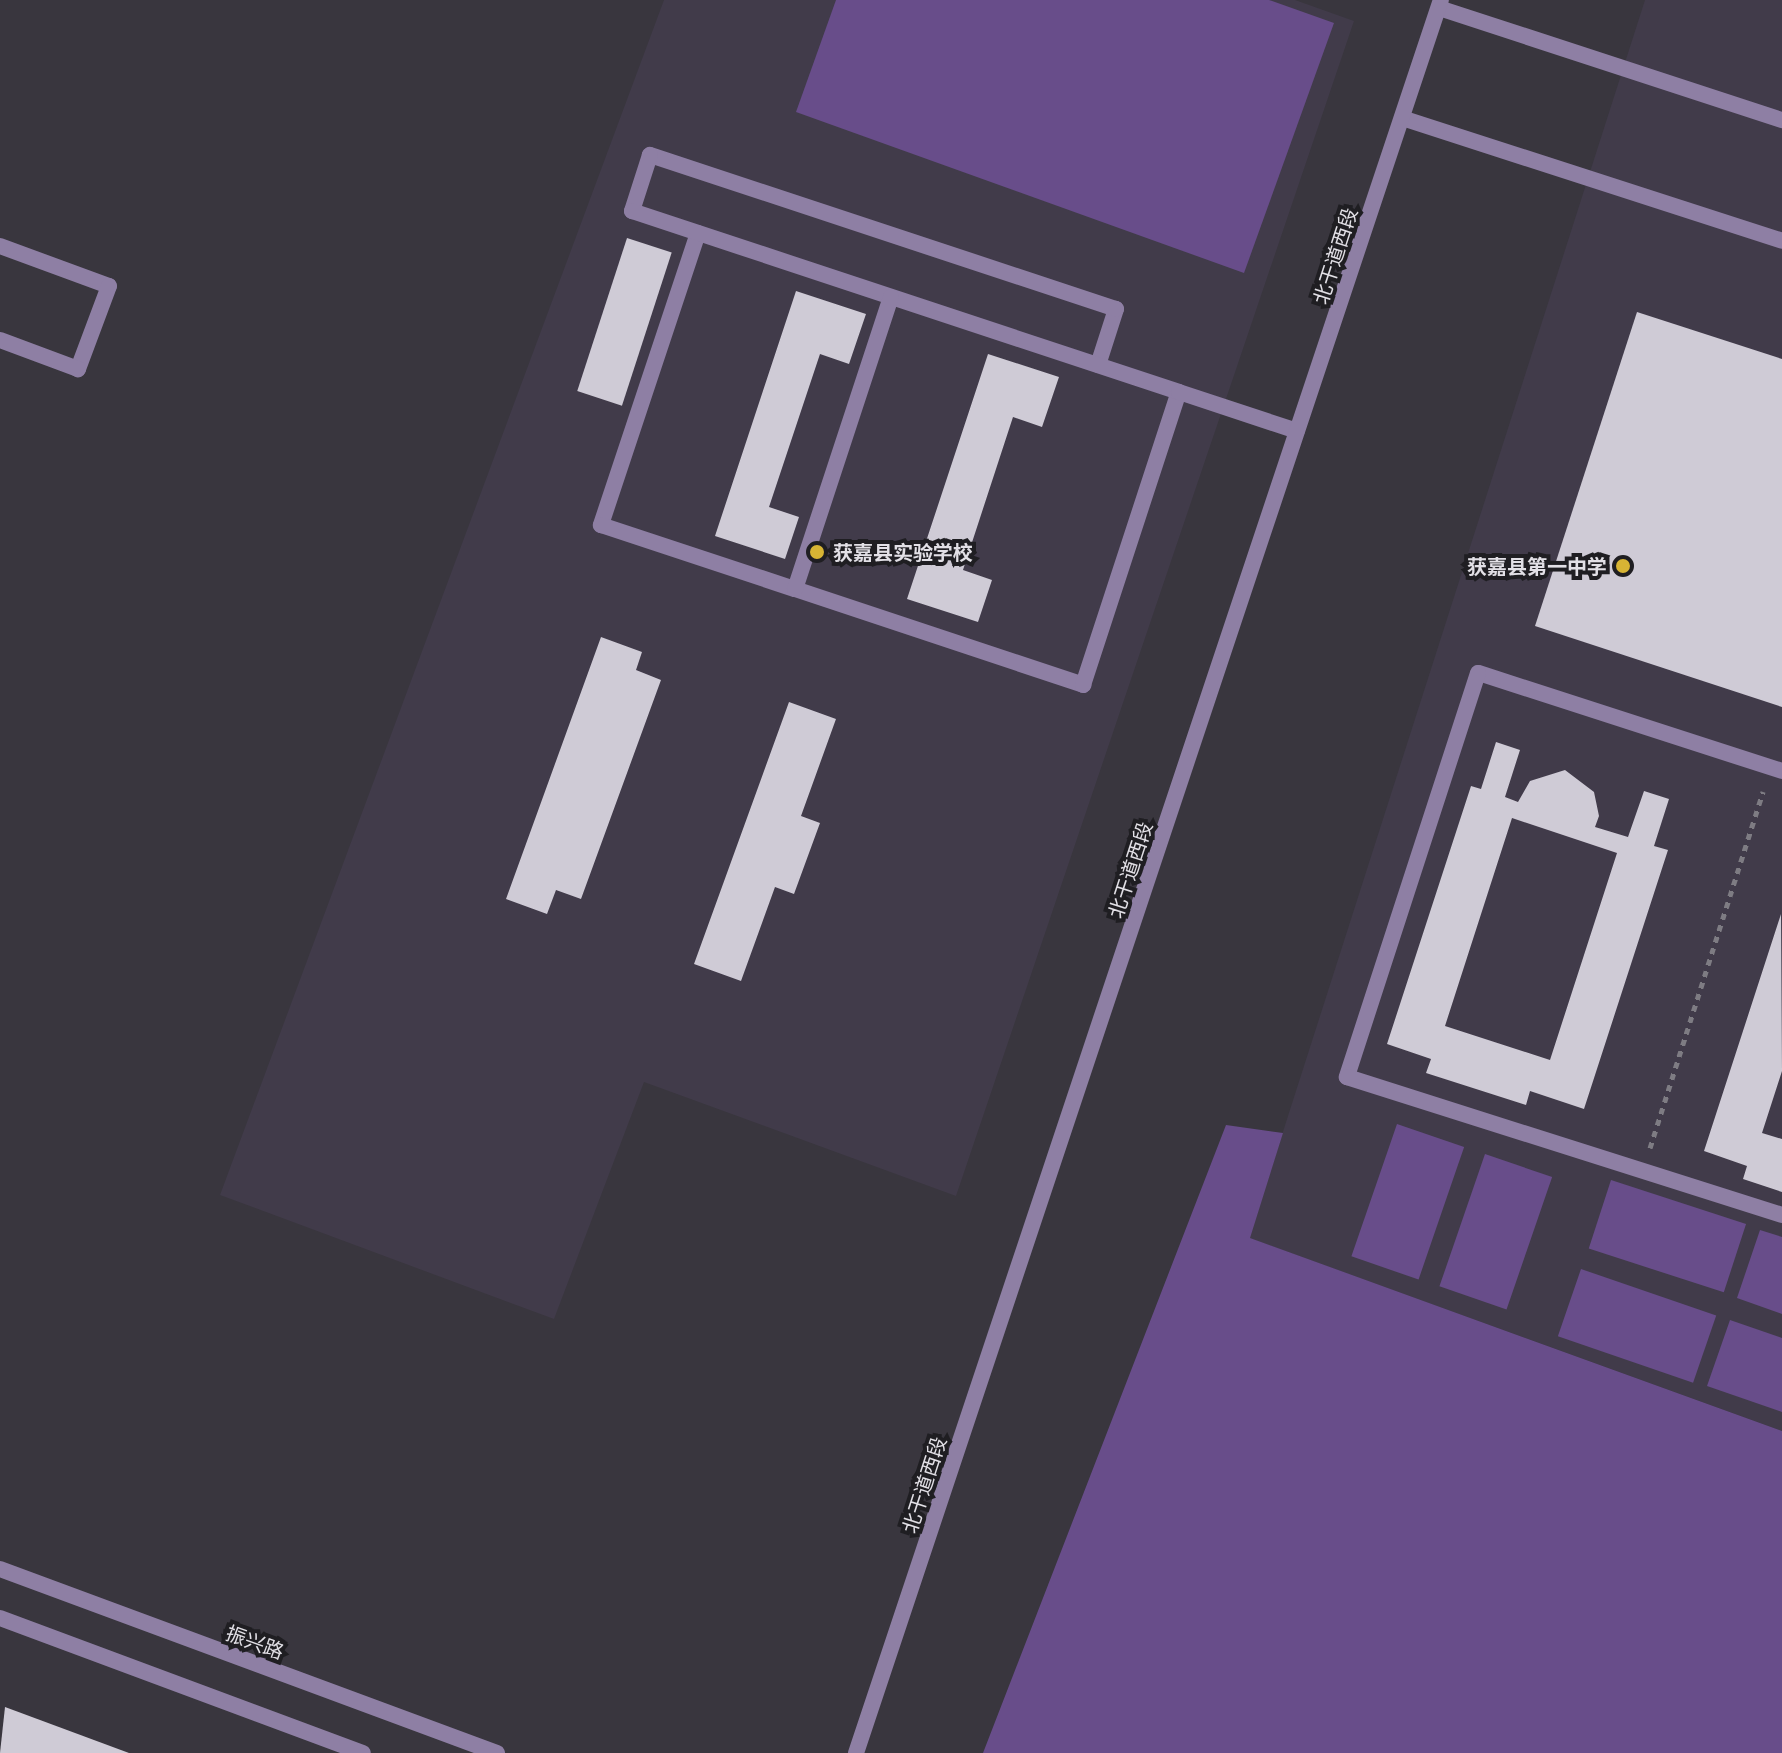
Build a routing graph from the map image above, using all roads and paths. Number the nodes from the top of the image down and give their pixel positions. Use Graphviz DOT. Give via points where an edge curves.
graph roads {
  1 [pos="1440,4"];
  2 [pos="1402,118"];
  3 [pos="1782,120"];
  4 [pos="698,233"];
  5 [pos="1782,241"];
  6 [pos="0,246"];
  7 [pos="891,297"];
  8 [pos="0,340"];
  9 [pos="1098,365"];
  10 [pos="1179,392"];
  11 [pos="1297,431"];
  12 [pos="795,589"];
  13 [pos="1776,770"];
  14 [pos="1642,1171"];
  15 [pos="1782,1215"];
  16 [pos="0,1569"];
  17 [pos="0,1618"];
  18 [pos="363,1753"];
  19 [pos="497,1753"];
  20 [pos="856,1753"];
  1 -- 2 [label="street, 北干道西段"];
  1 -- 3 [label="street"];
  2 -- 5 [label="street"];
  2 -- 11 [label="street, 北干道西段"];
  4 -- 7 [label="street"];
  4 -- 9 [label="street" via="632,211 650,155 1116,309"];
  4 -- 12 [label="street" via="601,525"];
  6 -- 8 [label="street" via="109,286 78,369"];
  7 -- 9 [label="street"];
  7 -- 12 [label="street"];
  9 -- 10 [label="street"];
  10 -- 11 [label="street"];
  10 -- 12 [label="street" via="1083,685"];
  11 -- 20 [label="street, 北干道西段"];
  13 -- 14 [label="path"];
  13 -- 14 [label="street" via="1478,673 1347,1077"];
  14 -- 15 [label="street"];
  16 -- 19 [label="street, 振兴路"];
  17 -- 18 [label="street"];
}
